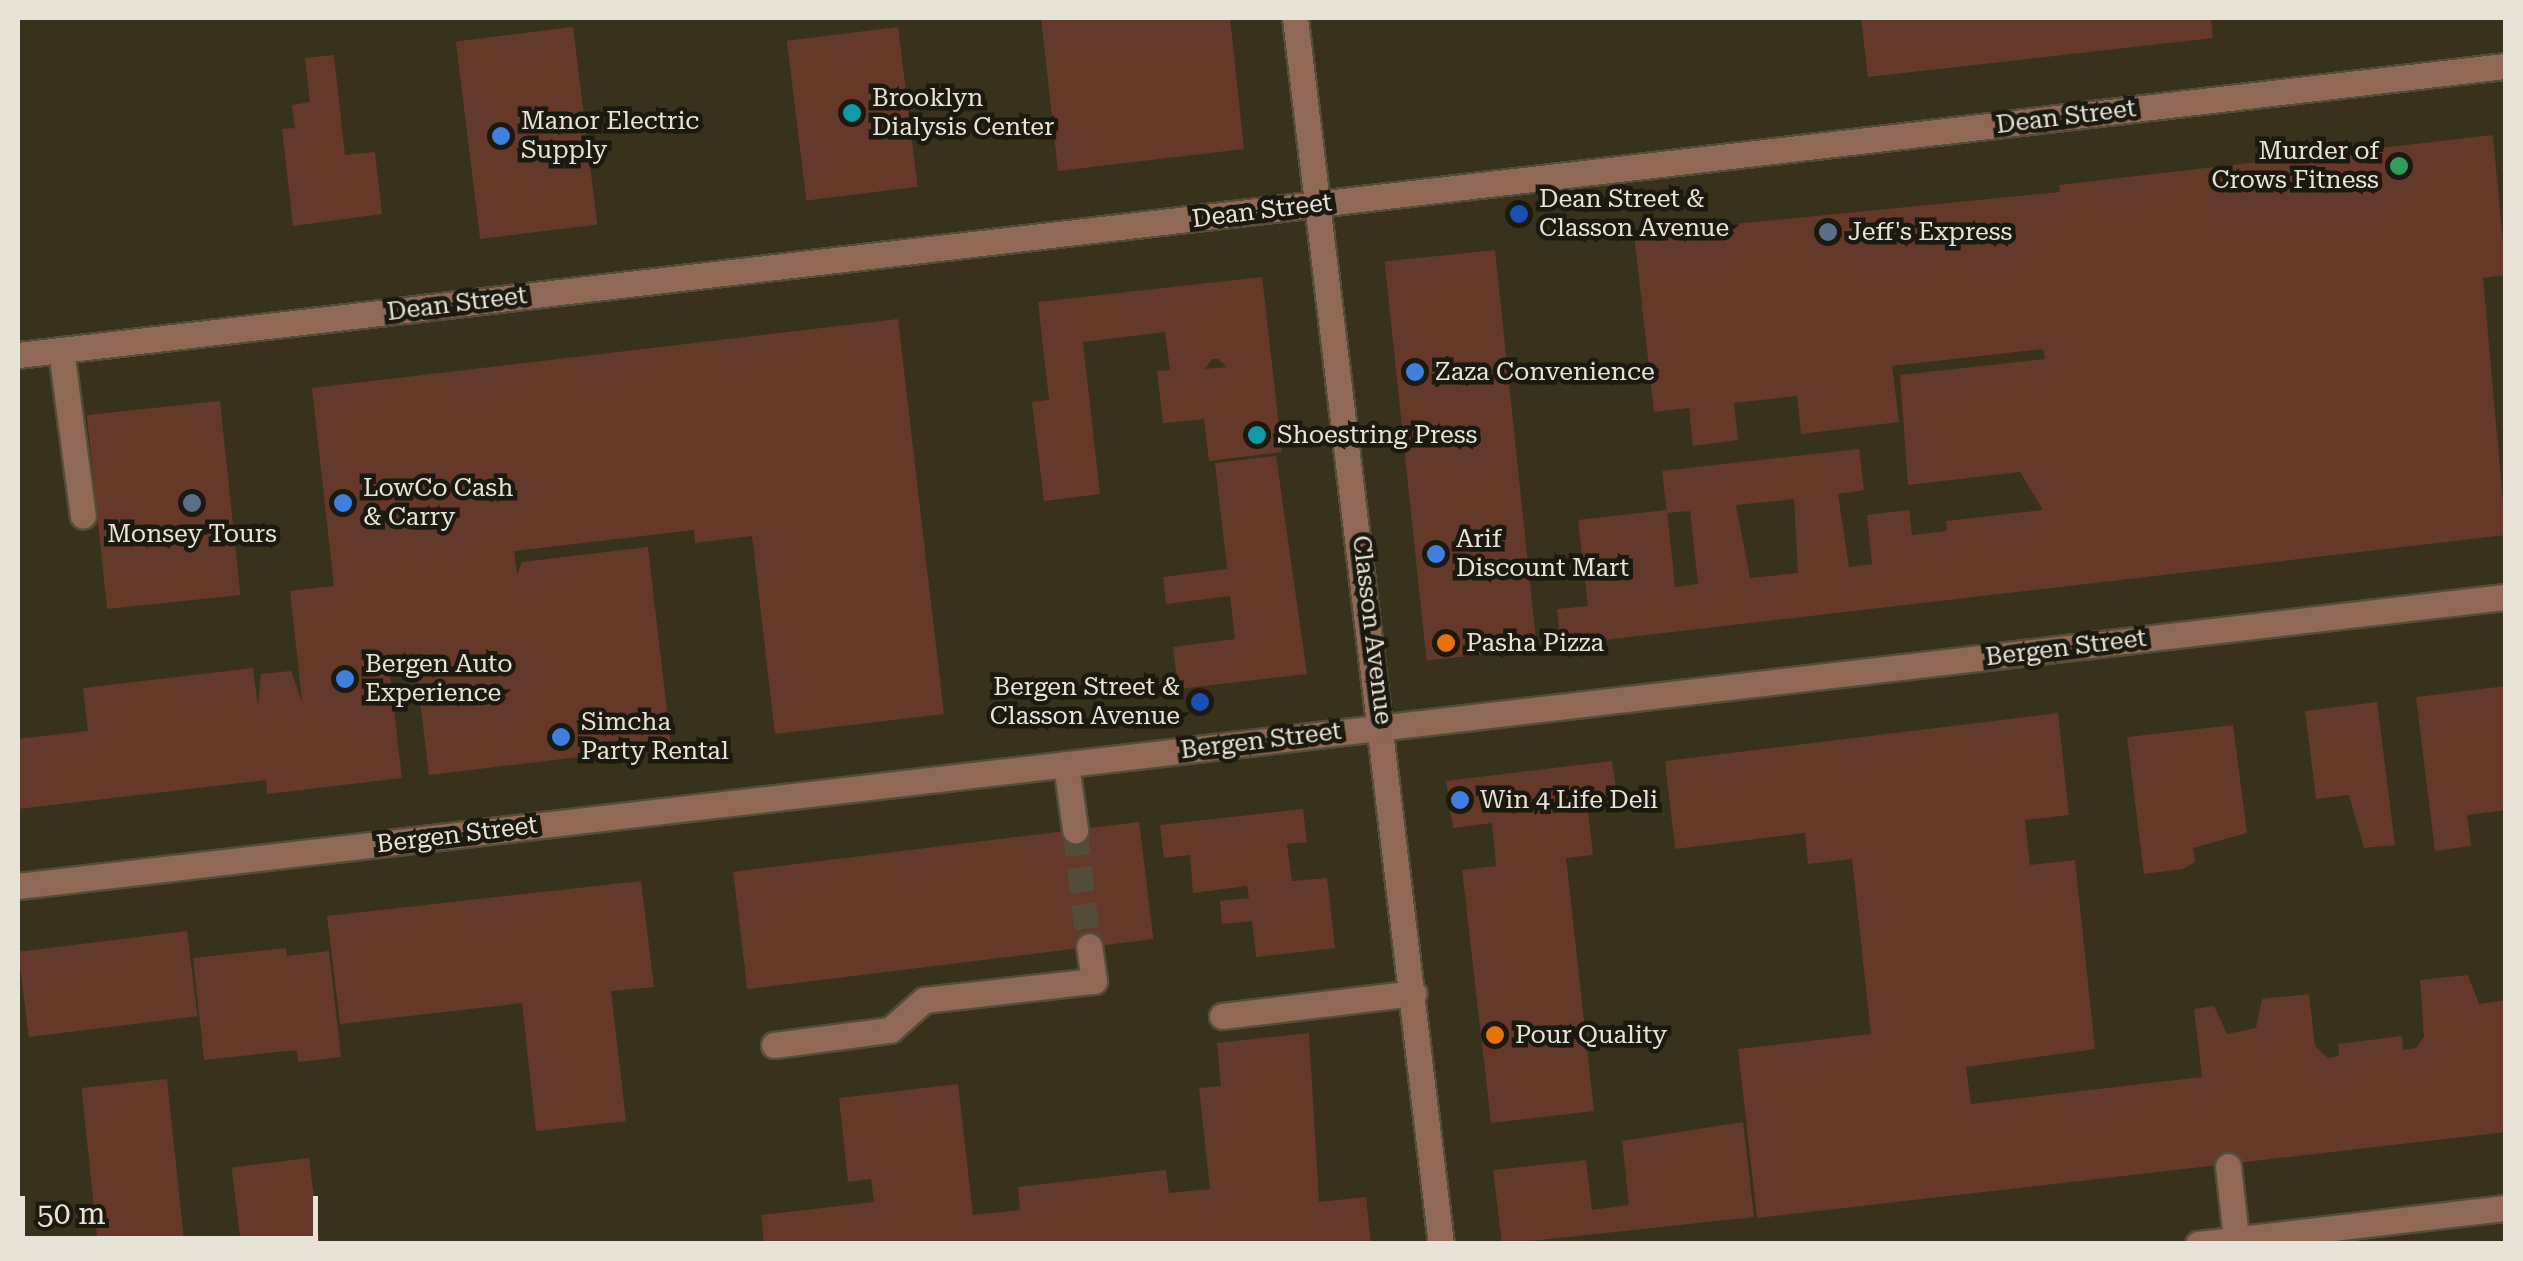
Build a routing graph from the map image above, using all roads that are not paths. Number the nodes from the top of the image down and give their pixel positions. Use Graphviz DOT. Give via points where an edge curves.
graph roads {
  1 [pos="1295,18"];
  2 [pos="2506,66"];
  3 [pos="1317,204"];
  4 [pos="61,350"];
  5 [pos="18,355"];
  6 [pos="83,516"];
  7 [pos="2506,597"];
  8 [pos="1385,727"];
  9 [pos="1066,764"];
  10 [pos="1075,830"];
  11 [pos="18,886"];
  12 [pos="1089,946"];
  13 [pos="1414,994"];
  14 [pos="1222,1016"];
  15 [pos="774,1044"];
  16 [pos="2228,1166"];
  17 [pos="2506,1208"];
  18 [pos="2236,1239"];
  19 [pos="1441,1244"];
  20 [pos="2198,1244"];
  1 -- 3 [label="street, Classon Avenue"];
  2 -- 3 [label="street, Dean Street"];
  3 -- 4 [label="street, Dean Street"];
  3 -- 8 [label="street, Classon Avenue"];
  4 -- 5 [label="street, Dean Street"];
  4 -- 6 [label="street"];
  7 -- 8 [label="street, Bergen Street"];
  8 -- 9 [label="street, Bergen Street"];
  8 -- 13 [label="street, Classon Avenue"];
  9 -- 10 [label="street"];
  9 -- 11 [label="street, Bergen Street"];
  12 -- 15 [label="street" via="1094,981 924,1000 890,1030"];
  13 -- 14 [label="street"];
  13 -- 19 [label="street, Classon Avenue"];
  16 -- 18 [label="street"];
  17 -- 18 [label="street"];
  18 -- 20 [label="street"];
}
